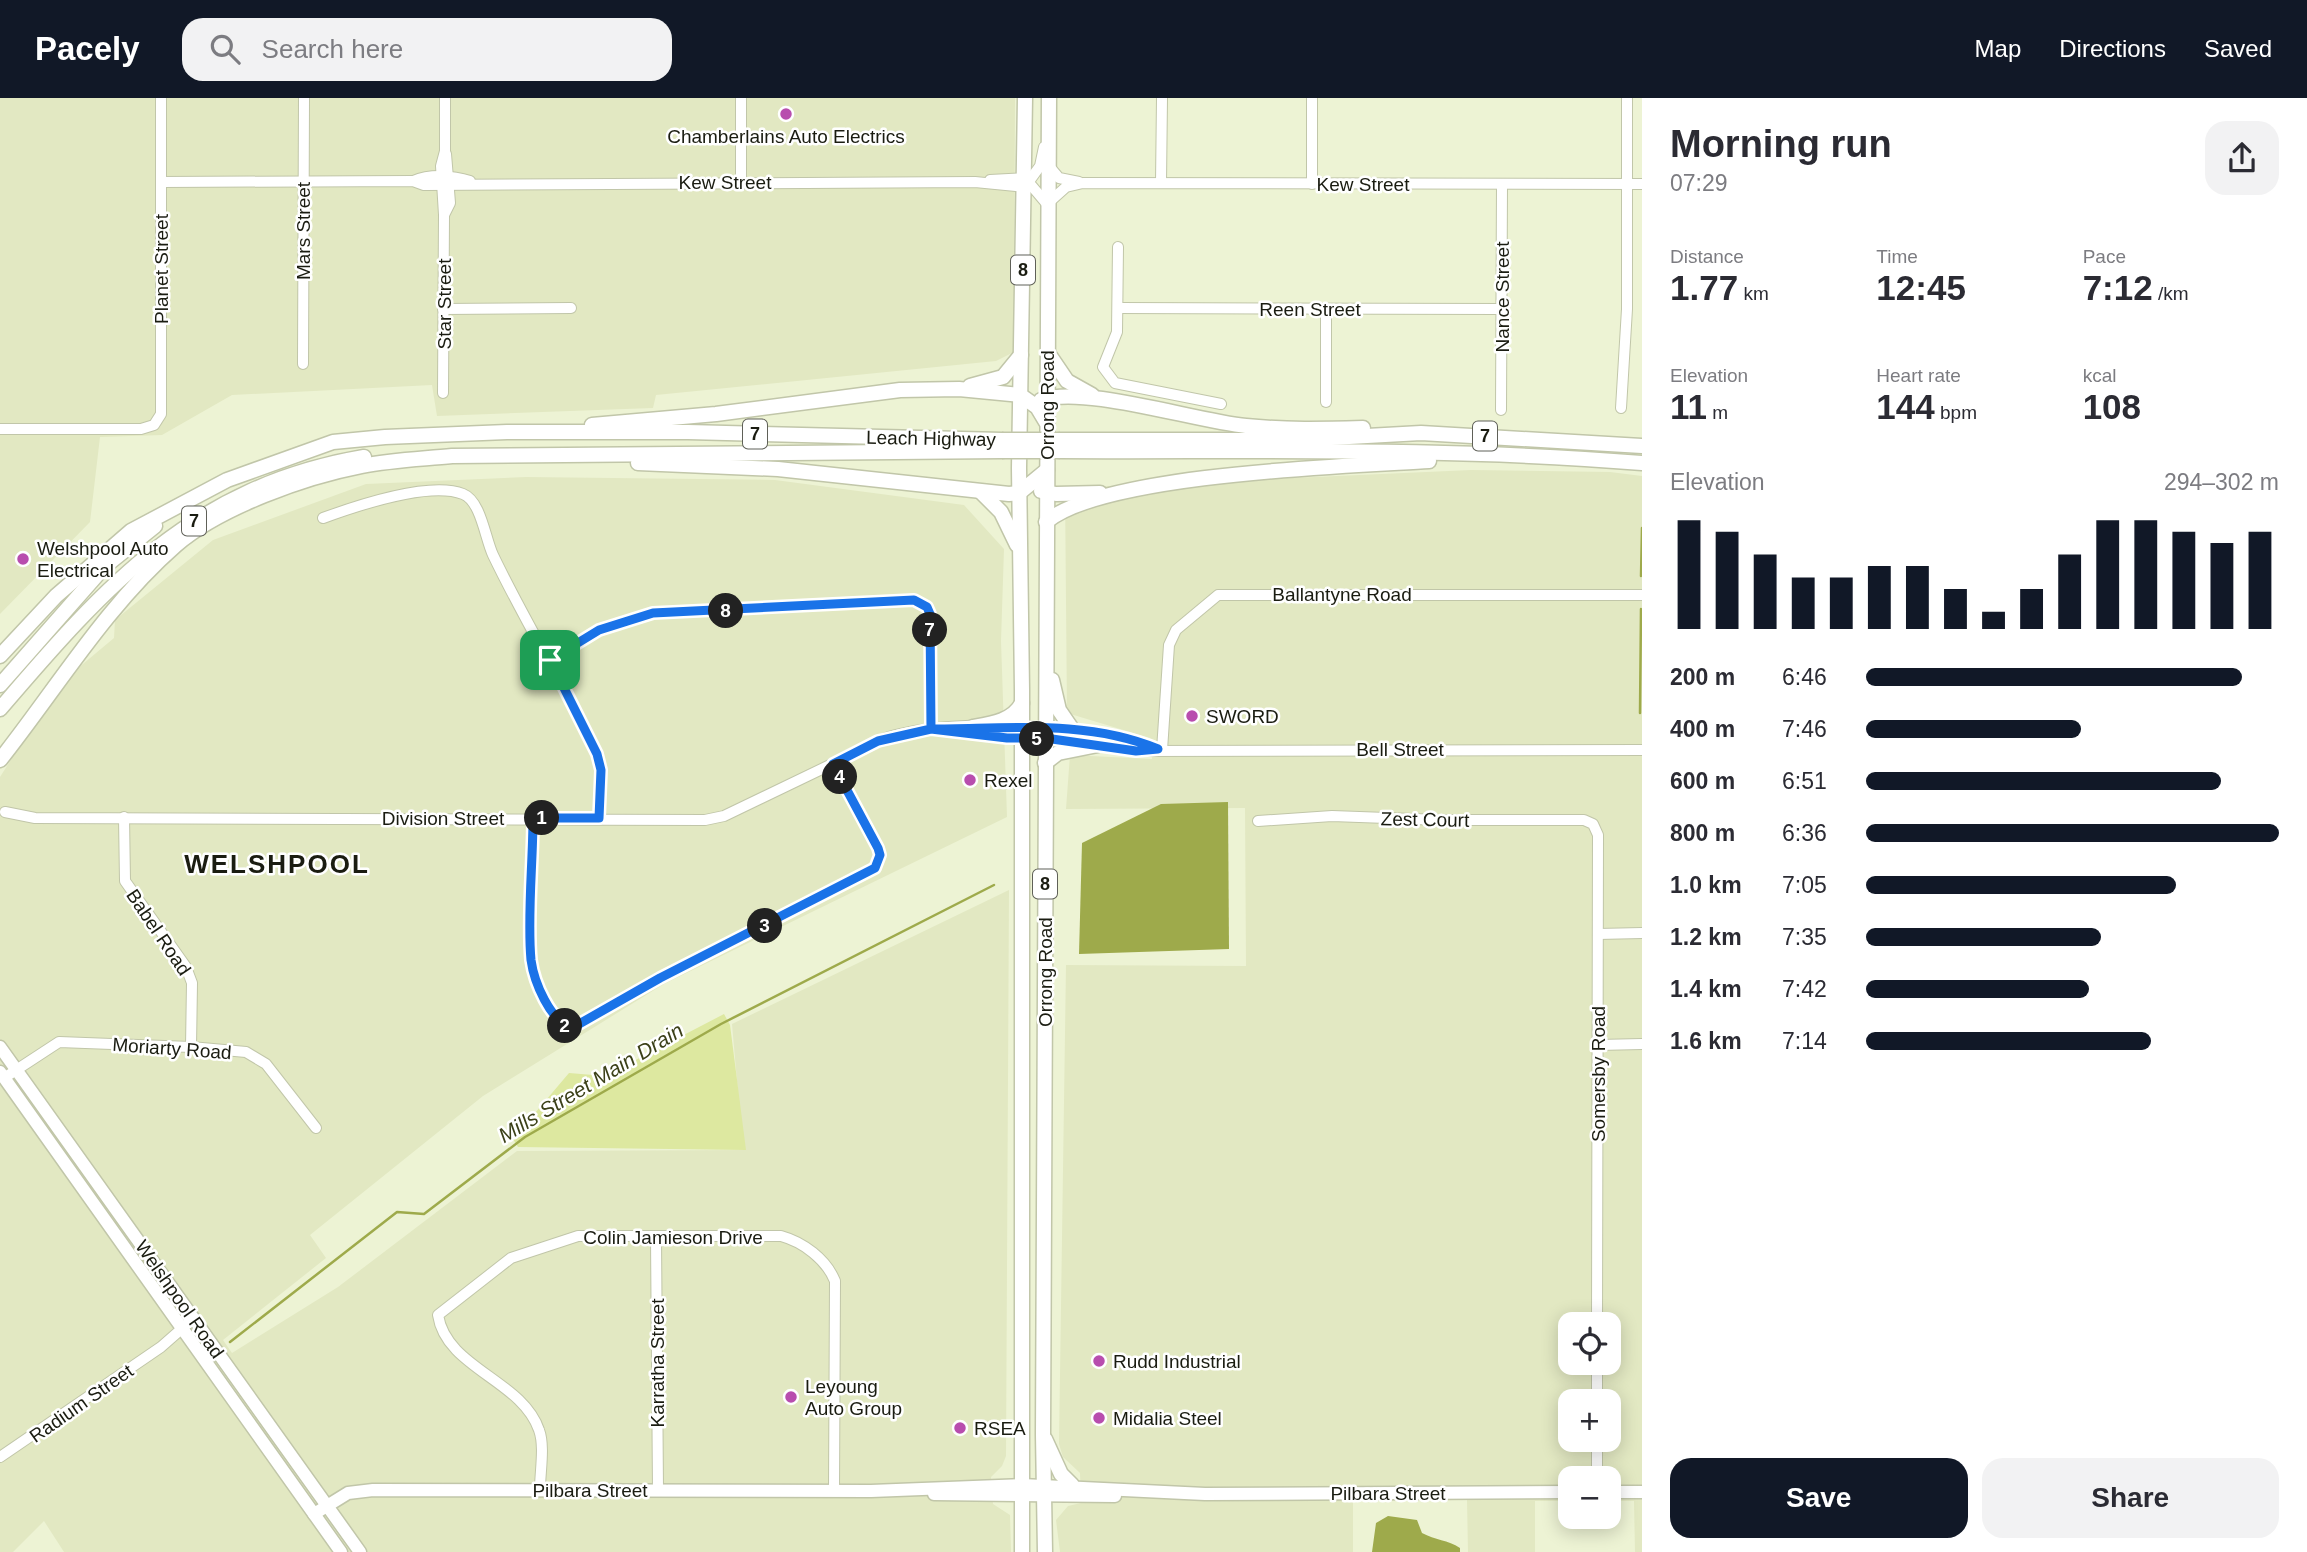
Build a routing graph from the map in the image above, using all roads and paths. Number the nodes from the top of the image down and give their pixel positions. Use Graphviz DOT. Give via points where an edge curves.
graph roads {
  1 [pos="161,98"];
  2 [pos="303,98"];
  3 [pos="444,98"];
  4 [pos="741,98"];
  5 [pos="1025,98"];
  6 [pos="1049,98"];
  7 [pos="1161,98"];
  8 [pos="1312,98"];
  9 [pos="1627,98"];
  10 [pos="1048,165"];
  11 [pos="445,181"];
  12 [pos="741,181"];
  13 [pos="161,182"];
  14 [pos="1027,182"];
  15 [pos="303,183"];
  16 [pos="1083,183"];
  17 [pos="1161,183"];
  18 [pos="1312,184"];
  19 [pos="1502,184"];
  20 [pos="1627,184"];
  21 [pos="1642,184"];
  22 [pos="1046,204"];
  23 [pos="1118,247"];
  24 [pos="571,308"];
  25 [pos="1118,308"];
  26 [pos="443,309"];
  27 [pos="1326,309"];
  28 [pos="1501,309"];
  29 [pos="1047,351"];
  30 [pos="1021,355"];
  31 [pos="303,364"];
  32 [pos="959,389"];
  33 [pos="443,393"];
  34 [pos="1020,395"];
  35 [pos="1098,398"];
  36 [pos="1040,400"];
  37 [pos="1326,402"];
  38 [pos="1221,404"];
  39 [pos="1621,408"];
  40 [pos="1501,410"];
  41 [pos="1020,424"];
  42 [pos="0,429"];
  43 [pos="507,432"];
  44 [pos="1421,433"];
  45 [pos="1002,445"];
  46 [pos="1060,446"];
  47 [pos="1642,446"];
  48 [pos="1535,455"];
  49 [pos="452,456"];
  50 [pos="539,457"];
  51 [pos="1642,463"];
  52 [pos="1047,470"];
  53 [pos="227,480"];
  54 [pos="1025,489"];
  55 [pos="981,492"];
  56 [pos="1122,492"];
  57 [pos="1047,493"];
  58 [pos="323,518"];
  59 [pos="1046,522"];
  60 [pos="1019,550"];
  61 [pos="1642,595"];
  62 [pos="1045,641"];
  63 [pos="0,656"];
  64 [pos="550,660"];
  65 [pos="0,685"];
  66 [pos="1023,703"];
  67 [pos="0,709"];
  68 [pos="973,727"];
  69 [pos="931,729"];
  70 [pos="946,729"];
  71 [pos="1072,729"];
  72 [pos="1022,733"];
  73 [pos="1045,733"];
  74 [pos="1098,745"];
  75 [pos="1160,750"];
  76 [pos="1642,750"];
  77 [pos="0,760"];
  78 [pos="1045,763"];
  79 [pos="833,764"];
  80 [pos="5,812"];
  81 [pos="124,817"];
  82 [pos="533,818"];
  83 [pos="599,818"];
  84 [pos="1258,821"];
  85 [pos="1593,824"];
  86 [pos="1642,933"];
  87 [pos="1598,934"];
  88 [pos="1642,1044"];
  89 [pos="1598,1045"];
  90 [pos="0,1047"];
  91 [pos="191,1047"];
  92 [pos="16,1069"];
  93 [pos="2,1075"];
  94 [pos="316,1128"];
  95 [pos="656,1237"];
  96 [pos="1597,1312"];
  97 [pos="196,1322"];
  98 [pos="184,1330"];
  99 [pos="1043,1435"];
  100 [pos="0,1457"];
  101 [pos="1072,1485"];
  102 [pos="540,1489"];
  103 [pos="658,1490"];
  104 [pos="1043,1490"];
  105 [pos="834,1491"];
  106 [pos="1022,1491"];
  107 [pos="1558,1492"];
  108 [pos="1621,1492"];
  109 [pos="1642,1492"];
  110 [pos="1205,1494"];
  111 [pos="326,1505"];
  112 [pos="314,1514"];
  113 [pos="341,1552"];
  114 [pos="359,1552"];
  115 [pos="1022,1552"];
  116 [pos="1045,1552"];
  1 -- 13 [label="street, Planet Street"];
  2 -- 15 [label="street, Mars Street"];
  3 -- 11 [label="street, Star Street"];
  4 -- 12 [label="street"];
  5 -- 14 [label="highway, Orrong Road / 8"];
  6 -- 10 [label="highway, Orrong Road / 8"];
  6 -- 14 [label="street" via="1043,155"];
  7 -- 17 [label="street"];
  8 -- 18 [label="street"];
  9 -- 20 [label="street"];
  10 -- 16 [label="street, Kew Street" via="1059,178"];
  10 -- 22 [label="highway, Orrong Road / 8"];
  11 -- 12 [label="street, Kew Street"];
  11 -- 15 [label="street, Kew Street"];
  11 -- 26 [label="street, Star Street"];
  12 -- 14 [label="street, Kew Street"];
  13 -- 15 [label="street, Kew Street"];
  13 -- 42 [label="street, Planet Street" via="161,414 154,425 142,429"];
  14 -- 22 [label="street"];
  14 -- 30 [label="highway, Orrong Road / 8"];
  15 -- 31 [label="street, Mars Street"];
  16 -- 17 [label="street, Kew Street"];
  16 -- 22 [label="street, Kew Street" via="1066,187"];
  17 -- 18 [label="street, Kew Street"];
  18 -- 19 [label="street, Kew Street"];
  19 -- 20 [label="street, Kew Street"];
  19 -- 28 [label="street, Nance Street"];
  20 -- 21 [label="street, Kew Street"];
  20 -- 39 [label="street"];
  22 -- 29 [label="highway, Orrong Road / 8"];
  23 -- 25 [label="street"];
  24 -- 26 [label="street"];
  25 -- 27 [label="street, Reen Street"];
  25 -- 38 [label="street" via="1115,341 1103,366 1115,383"];
  26 -- 33 [label="street, Star Street"];
  27 -- 28 [label="street, Reen Street"];
  27 -- 37 [label="street"];
  28 -- 40 [label="street, Nance Street"];
  29 -- 35 [label="highway" via="1067,382"];
  29 -- 36 [label="highway, Orrong Road / 8"];
  30 -- 32 [label="highway" via="1003,377"];
  30 -- 34 [label="highway, Orrong Road / 8"];
  32 -- 34 [label="highway"];
  32 -- 43 [label="highway" via="901,390 716,414"];
  34 -- 36 [label="highway"];
  34 -- 41 [label="highway, Orrong Road / 8"];
  35 -- 36 [label="highway"];
  35 -- 44 [label="highway" via="1247,426"];
  36 -- 41 [label="highway"];
  36 -- 52 [label="highway, Orrong Road / 8" via="1047,424"];
  41 -- 54 [label="highway, Orrong Road / 8" via="1019,468"];
  43 -- 45 [label="highway, Leach Highway / 7" via="688,432"];
  43 -- 53 [label="highway, Leach Highway / 7" via="333,442"];
  44 -- 46 [label="highway, Leach Highway / 7"];
  44 -- 47 [label="highway, Leach Highway / 7"];
  45 -- 46 [label="highway, Leach Highway / 7, bridge"];
  45 -- 50 [label="highway, Leach Highway / 7"];
  46 -- 48 [label="highway, Leach Highway / 7"];
  48 -- 51 [label="highway, Leach Highway / 7"];
  48 -- 56 [label="highway" via="1308,469"];
  49 -- 50 [label="highway, Leach Highway / 7"];
  49 -- 67 [label="highway, 7" via="373,456 331,463 280,477 229,500 187,524 132,566 64,634"];
  49 -- 77 [label="highway, 7" via="363,466 310,480 194,533 159,562 101,626"];
  50 -- 55 [label="highway" via="778,469"];
  52 -- 54 [label="highway"];
  52 -- 57 [label="highway, Orrong Road / 8"];
  53 -- 63 [label="highway, 7" via="131,531 56,596"];
  53 -- 65 [label="highway, 7" via="166,518 104,567"];
  54 -- 55 [label="highway"];
  54 -- 57 [label="highway"];
  54 -- 60 [label="highway, Orrong Road / 8"];
  55 -- 60 [label="highway" via="1001,512"];
  56 -- 57 [label="highway"];
  56 -- 59 [label="highway" via="1059,513"];
  57 -- 59 [label="highway, Orrong Road / 8"];
  58 -- 64 [label="street" via="380,499 438,492 470,498 493,555"];
  59 -- 62 [label="highway, Orrong Road / 8"];
  60 -- 66 [label="highway, Orrong Road / 8"];
  61 -- 75 [label="street, Ballantyne Road" via="1217,596 1176,630 1169,645"];
  62 -- 71 [label="highway" via="1059,710"];
  62 -- 73 [label="highway, Orrong Road / 8"];
  64 -- 69 [label="street" via="599,630 653,613 914,600 930,614"];
  64 -- 83 [label="street" via="597,754"];
  66 -- 68 [label="highway" via="1002,720"];
  66 -- 72 [label="highway, Orrong Road / 8"];
  68 -- 70 [label="street, Division Street"];
  68 -- 72 [label="street, Division Street"];
  69 -- 70 [label="street, Division Street"];
  69 -- 79 [label="street, Division Street" via="878,741"];
  70 -- 72 [label="street, Division Street"];
  71 -- 73 [label="street, Bell Street"];
  71 -- 75 [label="street, Bell Street" via="1139,741"];
  72 -- 73 [label="street"];
  72 -- 106 [label="highway, Orrong Road / 8"];
  73 -- 74 [label="street, Bell Street"];
  73 -- 78 [label="highway, Orrong Road / 8"];
  74 -- 75 [label="street, Bell Street"];
  74 -- 78 [label="highway" via="1058,753"];
  75 -- 76 [label="street, Bell Street"];
  78 -- 99 [label="highway, Orrong Road / 8"];
  79 -- 82 [label="street" via="878,848 875,868 572,1028 557,1018 538,987 531,961"];
  79 -- 83 [label="street, Division Street" via="715,818"];
  80 -- 81 [label="street, Division Street" via="35,818"];
  81 -- 82 [label="street, Division Street"];
  81 -- 91 [label="street, Babel Road" via="125,881 186,967 192,984"];
  82 -- 83 [label="street, Division Street"];
  84 -- 85 [label="street, Zest Court" via="1332,816 1584,820"];
  85 -- 87 [label="street, Somersby Road" via="1598,835"];
  86 -- 87 [label="street"];
  87 -- 89 [label="street, Somersby Road"];
  88 -- 89 [label="street"];
  89 -- 96 [label="street, Somersby Road"];
  90 -- 92 [label="main road, Welshpool Road"];
  91 -- 92 [label="street, Moriarty Road" via="59,1042"];
  91 -- 94 [label="street, Moriarty Road" via="257,1056"];
  92 -- 93 [label="street, Moriarty Road"];
  92 -- 97 [label="main road, Welshpool Road"];
  93 -- 98 [label="main road, Welshpool Road"];
  95 -- 102 [label="street, Colin Jamieson Drive" via="578,1236 539,1247 511,1258 438,1315 440,1332 454,1348 521,1401 532,1416 540,1432"];
  95 -- 103 [label="street, Karratha Street"];
  95 -- 105 [label="street, Colin Jamieson Drive" via="781,1236 795,1240 831,1271 835,1282"];
  97 -- 98 [label="street, Radium Street"];
  97 -- 111 [label="main road, Welshpool Road"];
  98 -- 100 [label="street, Radium Street"];
  98 -- 112 [label="main road, Welshpool Road"];
  99 -- 101 [label="highway"];
  99 -- 104 [label="highway, Orrong Road / 8"];
  101 -- 104 [label="main road, Pilbara Street"];
  101 -- 110 [label="main road, Pilbara Street"];
  102 -- 103 [label="main road, Pilbara Street"];
  102 -- 111 [label="main road, Pilbara Street" via="357,1491"];
  103 -- 105 [label="main road, Pilbara Street"];
  104 -- 106 [label="main road, Pilbara Street"];
  104 -- 110 [label="main road, Pilbara Street"];
  104 -- 116 [label="highway, Orrong Road / 8"];
  105 -- 106 [label="main road, Pilbara Street"];
  106 -- 115 [label="highway, Orrong Road / 8"];
  107 -- 110 [label="main road, Pilbara Street"];
  108 -- 109 [label="main road"];
  111 -- 112 [label="main road, Pilbara Street"];
  111 -- 114 [label="main road, Welshpool Road"];
  112 -- 113 [label="main road, Welshpool Road"];
}
